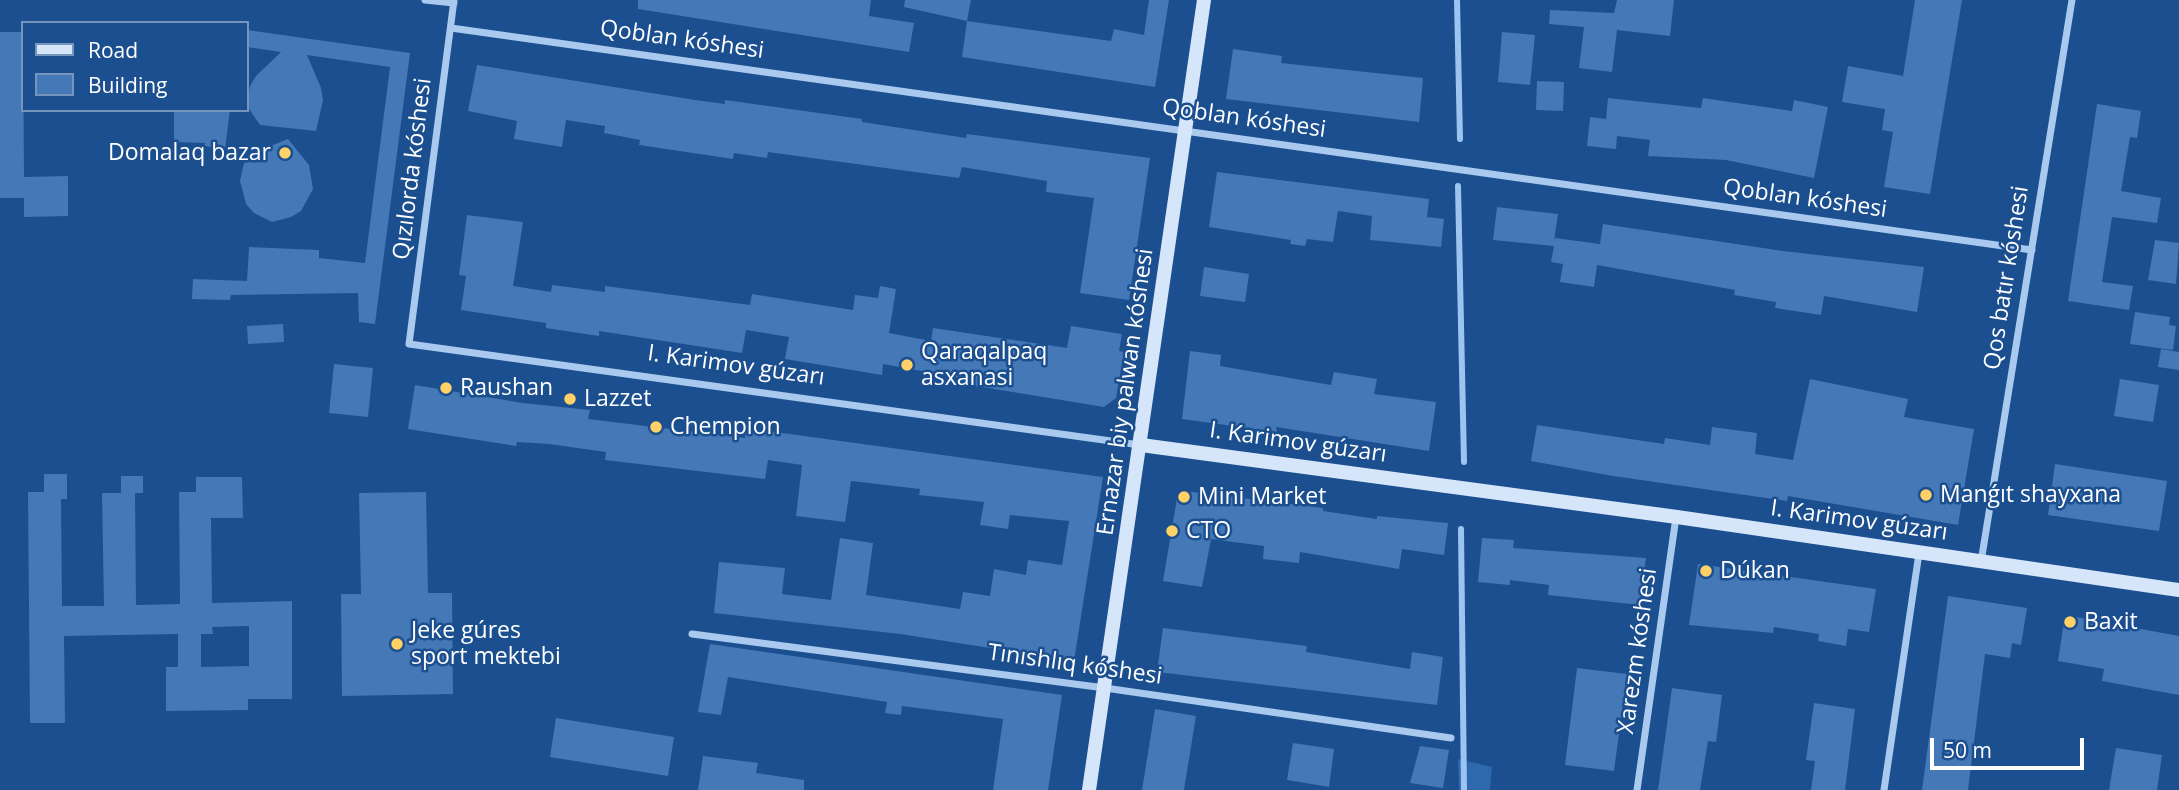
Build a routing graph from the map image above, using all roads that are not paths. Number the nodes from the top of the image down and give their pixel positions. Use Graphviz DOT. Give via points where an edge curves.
graph roads {
  1 [pos="425,0"];
  2 [pos="1204,0"];
  3 [pos="2072,0"];
  4 [pos="454,2"];
  5 [pos="451,28"];
  6 [pos="1187,130"];
  7 [pos="2032,250"];
  8 [pos="410,344"];
  9 [pos="1140,445"];
  10 [pos="1676,517"];
  11 [pos="1919,553"];
  12 [pos="1981,562"];
  13 [pos="2179,590"];
  14 [pos="692,634"];
  15 [pos="1105,688"];
  16 [pos="1451,738"];
  17 [pos="1089,790"];
  18 [pos="1637,790"];
  19 [pos="1884,790"];
  1 -- 4 [label="street"];
  2 -- 6 [label="street, Ernazar biy palwan kóshesi"];
  3 -- 7 [label="street, Qos batır kóshesi"];
  4 -- 5 [label="street, Qızılorda kóshesi"];
  5 -- 6 [label="street, Qoblan kóshesi"];
  5 -- 8 [label="street, Qızılorda kóshesi"];
  6 -- 7 [label="street, Qoblan kóshesi"];
  6 -- 9 [label="street, Ernazar biy palwan kóshesi"];
  7 -- 12 [label="street, Qos batır kóshesi"];
  8 -- 9 [label="street, I. Karimov gúzarı"];
  9 -- 10 [label="street, I. Karimov gúzarı"];
  9 -- 15 [label="street, Ernazar biy palwan kóshesi"];
  10 -- 11 [label="street, I. Karimov gúzarı"];
  10 -- 18 [label="street, Xarezm kóshesi"];
  11 -- 12 [label="street, I. Karimov gúzarı"];
  11 -- 19 [label="street"];
  12 -- 13 [label="street, I. Karimov gúzarı"];
  14 -- 15 [label="street, Tınıshlıq kóshesi"];
  15 -- 16 [label="street, Tınıshlıq kóshesi"];
  15 -- 17 [label="street, Ernazar biy palwan kóshesi"];
}
